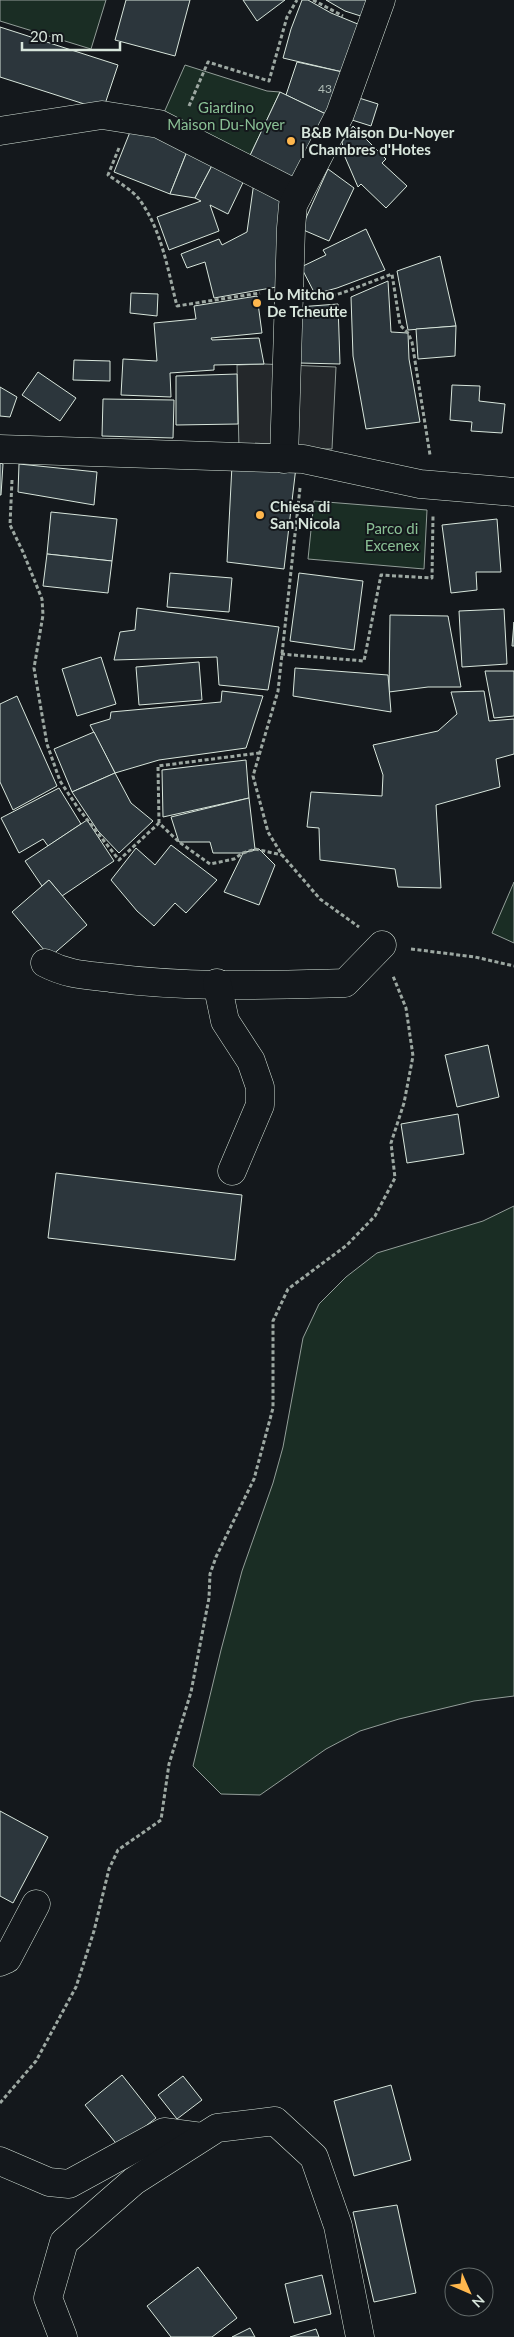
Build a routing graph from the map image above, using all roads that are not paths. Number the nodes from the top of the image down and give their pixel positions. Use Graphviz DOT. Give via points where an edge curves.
graph roads {
  1 [pos="381,0"];
  2 [pos="0,131"];
  3 [pos="298,195"];
  4 [pos="7,449"];
  5 [pos="294,459"];
  6 [pos="514,492"];
  7 [pos="382,945"];
  8 [pos="45,963"];
  9 [pos="217,983"];
  10 [pos="232,1172"];
  11 [pos="36,1904"];
  12 [pos="0,1962"];
  13 [pos="202,2137"];
  14 [pos="0,2161"];
  15 [pos="63,2337"];
  16 [pos="360,2337"];
  1 -- 3 [label="street" via="340,114"];
  2 -- 3 [label="street" via="102,115 159,124"];
  3 -- 5 [label="street" via="293,205 291,228"];
  4 -- 5 [label="street"];
  5 -- 6 [label="street" via="434,485"];
  7 -- 9 [label="street" via="345,983"];
  8 -- 9 [label="street" via="62,972 147,982"];
  9 -- 10 [label="street" via="226,1021 251,1062 260,1087 260,1105"];
  11 -- 12 [label="street" via="7,1959"];
  13 -- 14 [label="street" via="164,2132 69,2184 49,2182"];
  13 -- 15 [label="street" via="134,2181 64,2242 48,2298"];
  13 -- 16 [label="street" via="217,2128 274,2121 314,2157 338,2226"];
}
